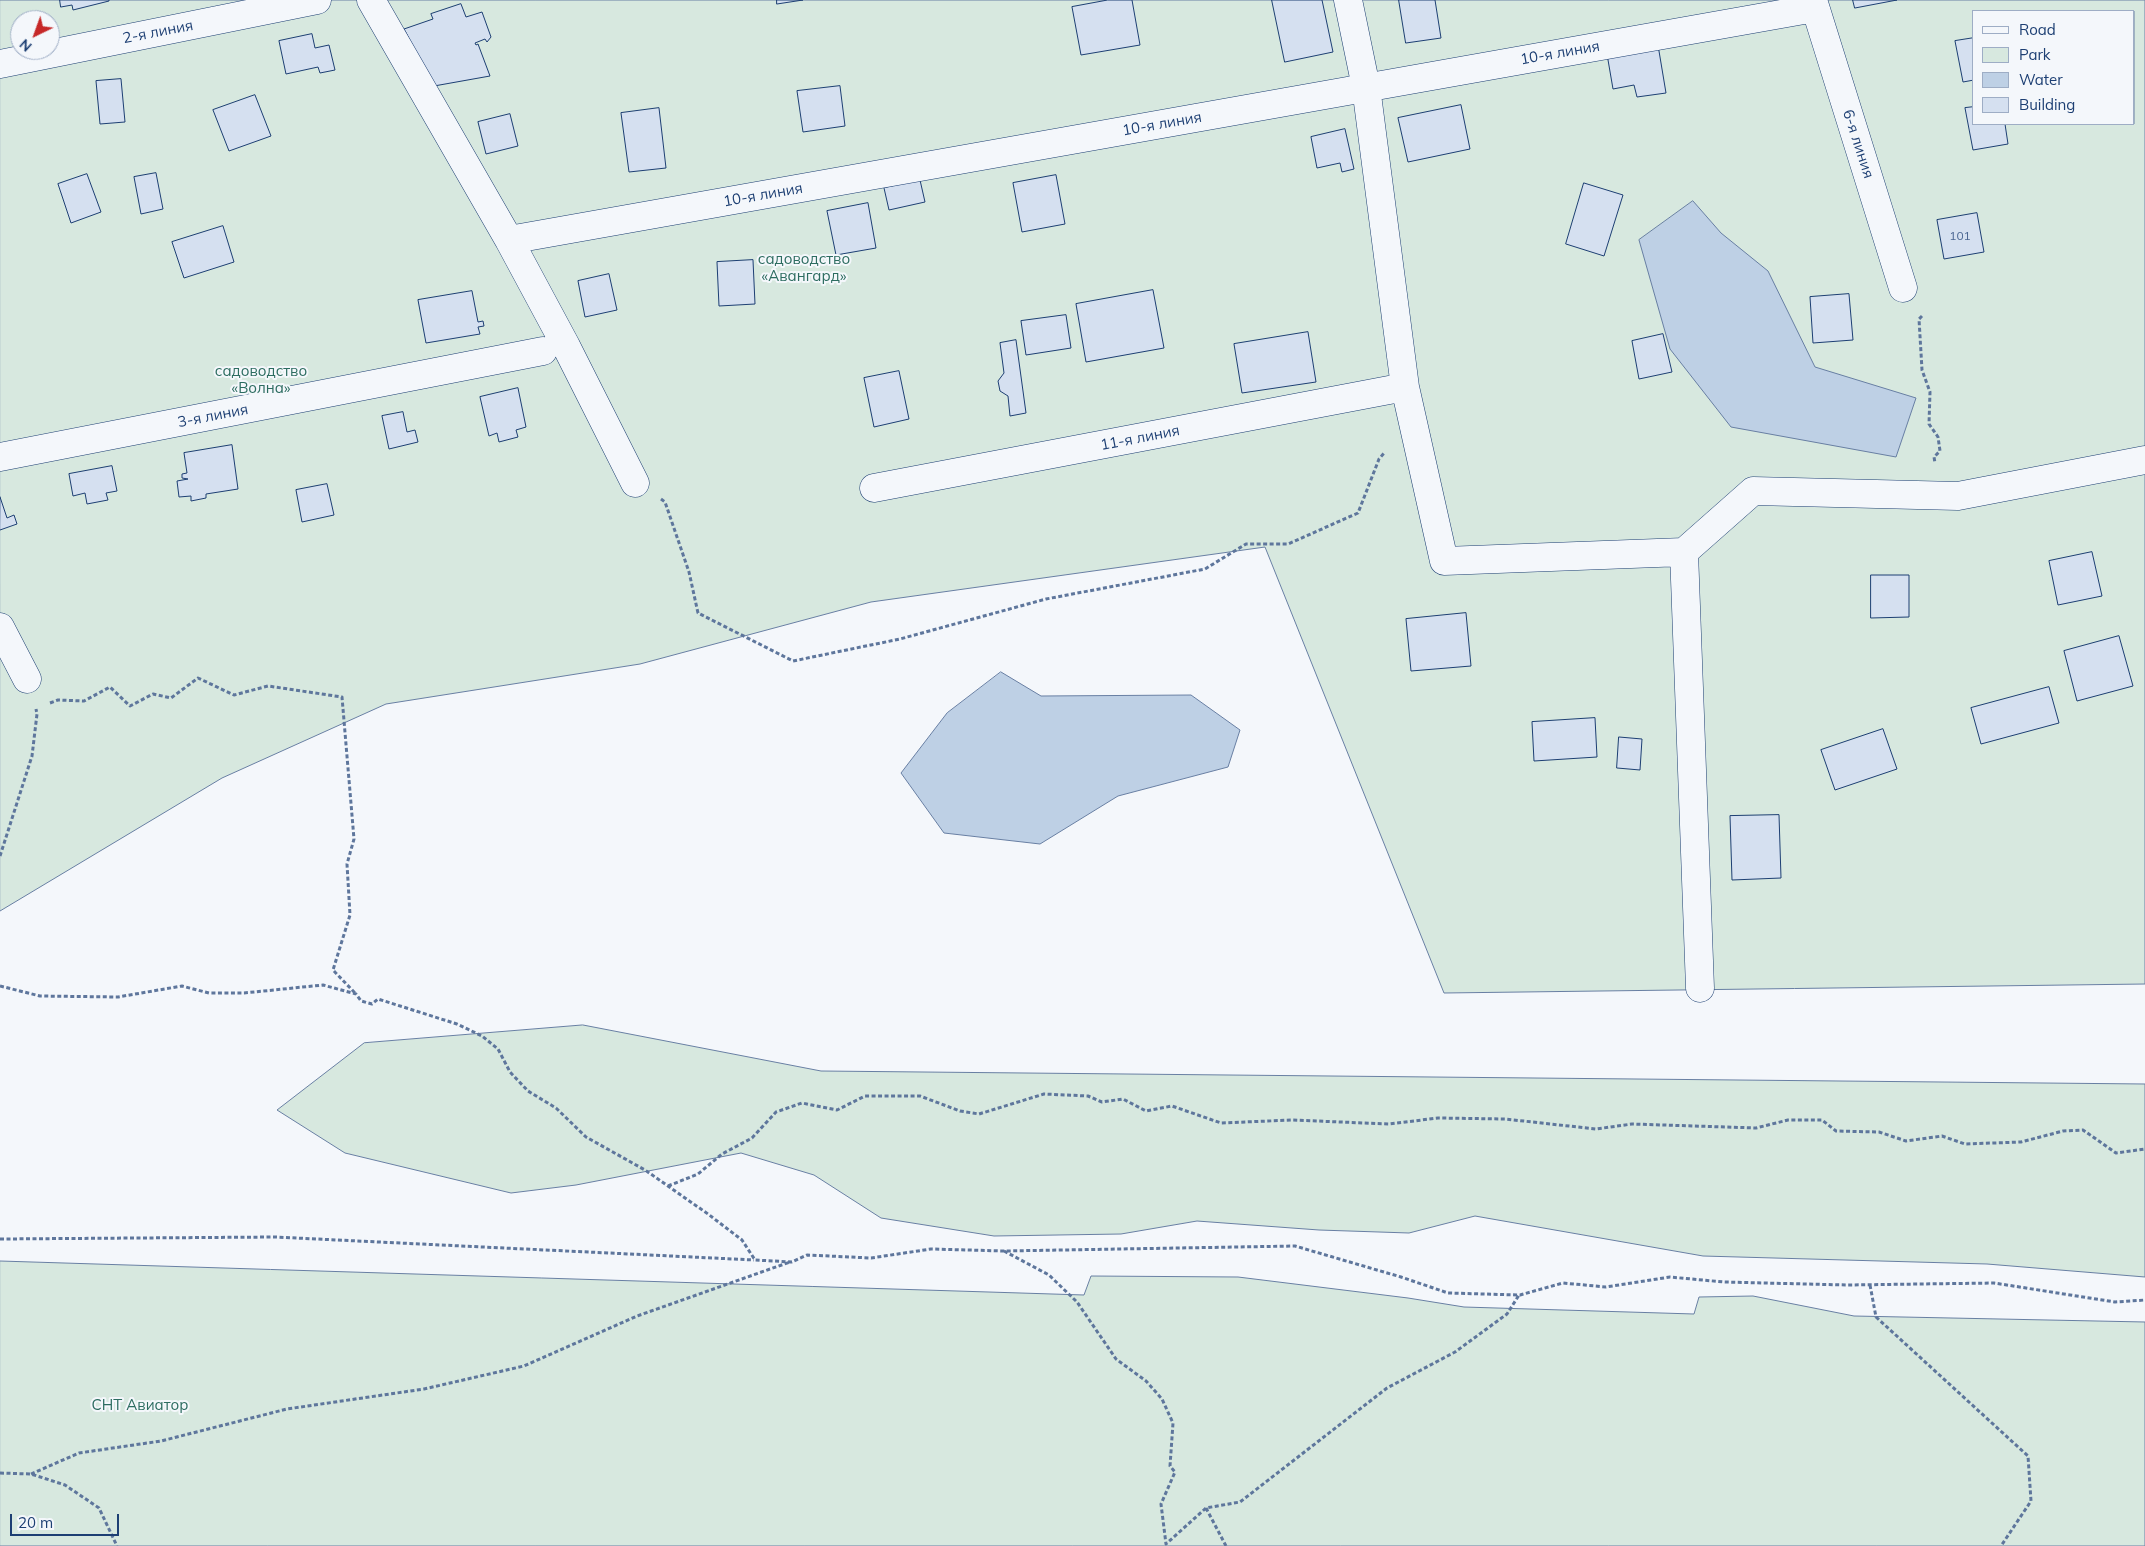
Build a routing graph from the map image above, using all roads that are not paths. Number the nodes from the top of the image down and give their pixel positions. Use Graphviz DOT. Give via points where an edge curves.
graph roads {
  1 [pos="317,0"];
  2 [pos="371,0"];
  3 [pos="1348,0"];
  4 [pos="1814,4"];
  5 [pos="0,64"];
  6 [pos="1366,87"];
  7 [pos="508,240"];
  8 [pos="1904,288"];
  9 [pos="543,351"];
  10 [pos="1405,387"];
  11 [pos="0,457"];
  12 [pos="2145,460"];
  13 [pos="635,483"];
  14 [pos="874,488"];
  15 [pos="1684,552"];
  16 [pos="0,627"];
  17 [pos="27,679"];
  18 [pos="1700,988"];
  1 -- 5 [label="street, 2-я линия"];
  2 -- 7 [label="street"];
  3 -- 6 [label="street"];
  4 -- 6 [label="street, 10-я линия"];
  4 -- 8 [label="street, 6-я линия"];
  6 -- 7 [label="street, 10-я линия"];
  6 -- 10 [label="street"];
  7 -- 13 [label="street"];
  9 -- 11 [label="street, 3-я линия"];
  10 -- 14 [label="street, 11-я линия"];
  10 -- 15 [label="street" via="1444,561"];
  12 -- 15 [label="street" via="1958,496 1753,491"];
  15 -- 18 [label="street"];
  16 -- 17 [label="street"];
}
